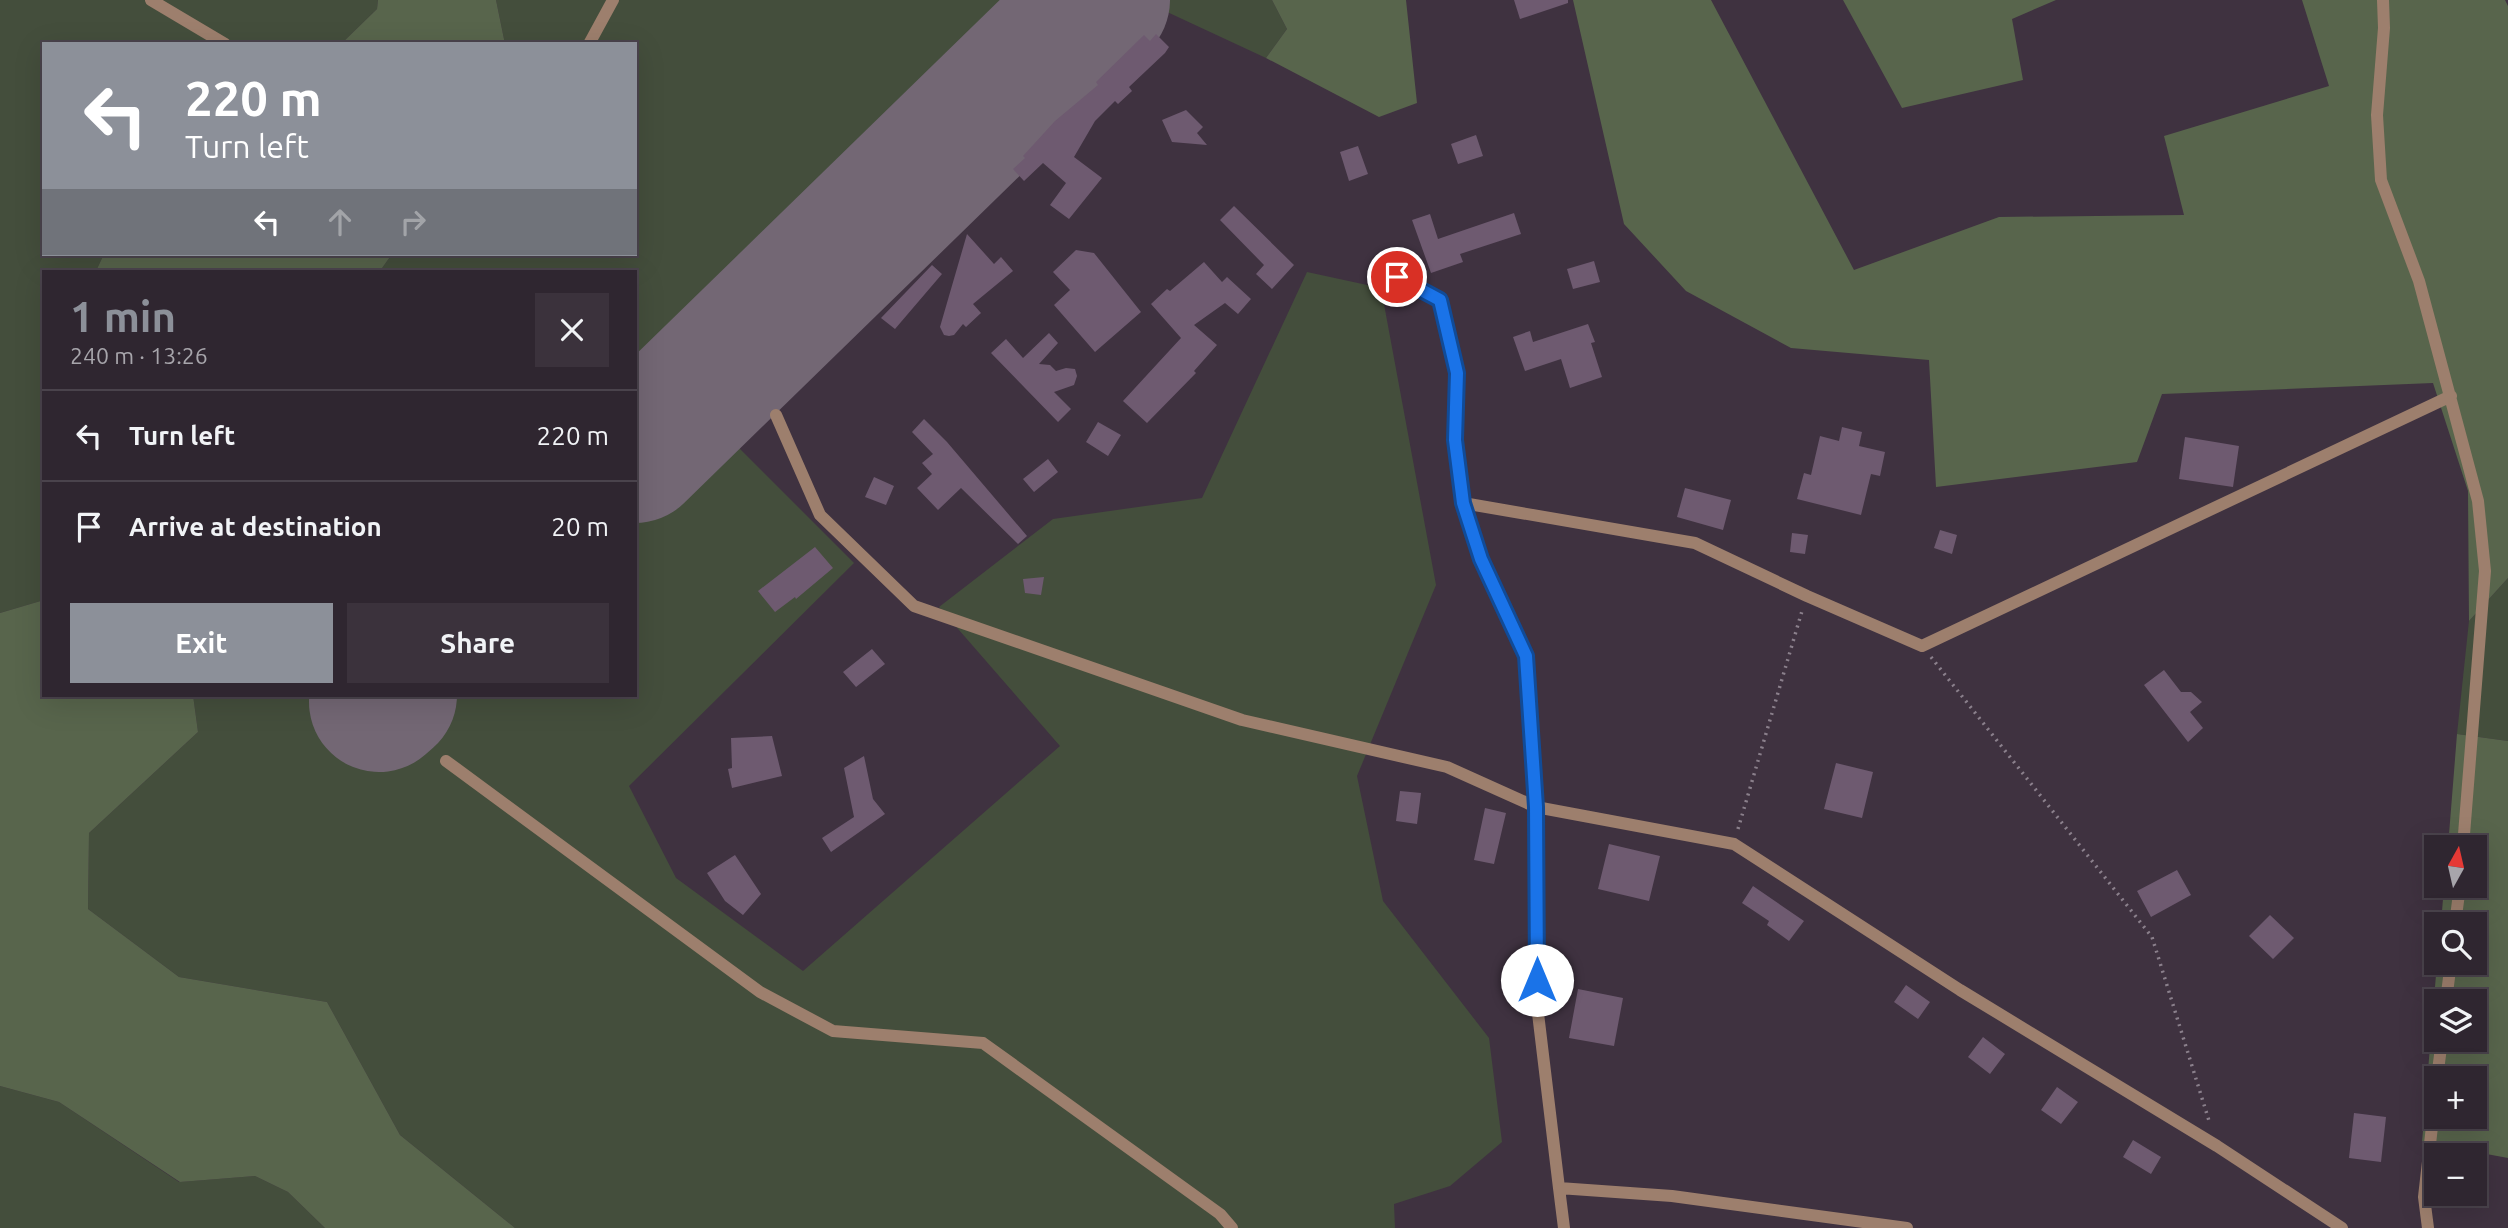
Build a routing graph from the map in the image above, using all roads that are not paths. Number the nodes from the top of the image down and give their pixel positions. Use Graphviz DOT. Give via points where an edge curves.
graph roads {
  1 [pos="151,0"];
  2 [pos="613,0"];
  3 [pos="2383,0"];
  4 [pos="222,42"];
  5 [pos="590,42"];
  6 [pos="1397,277"];
  7 [pos="2451,396"];
  8 [pos="776,415"];
  9 [pos="1463,503"];
  10 [pos="446,761"];
  11 [pos="1536,807"];
  12 [pos="2464,835"];
  13 [pos="2432,1129"];
  14 [pos="1559,1188"];
  15 [pos="1232,1228"];
  16 [pos="1564,1228"];
  17 [pos="1908,1228"];
  18 [pos="2342,1228"];
  19 [pos="2428,1228"];
  1 -- 4 [label="street"];
  2 -- 5 [label="street"];
  3 -- 7 [label="street" via="2377,115 2381,180 2419,281"];
  6 -- 9 [label="street" via="1440,300 1457,373 1455,440"];
  7 -- 9 [label="street" via="1922,646 1695,543"];
  7 -- 12 [label="street" via="2478,501 2484,571"];
  8 -- 11 [label="street" via="820,515 915,606 1242,720 1447,768"];
  9 -- 11 [label="street" via="1481,559 1526,656"];
  10 -- 15 [label="street" via="760,992 833,1031 983,1043 1220,1214"];
  11 -- 14 [label="street" via="1537,1005"];
  11 -- 18 [label="street" via="1734,844"];
  13 -- 19 [label="street" via="2424,1197"];
  14 -- 16 [label="street"];
  14 -- 17 [label="street" via="1672,1196"];
}
